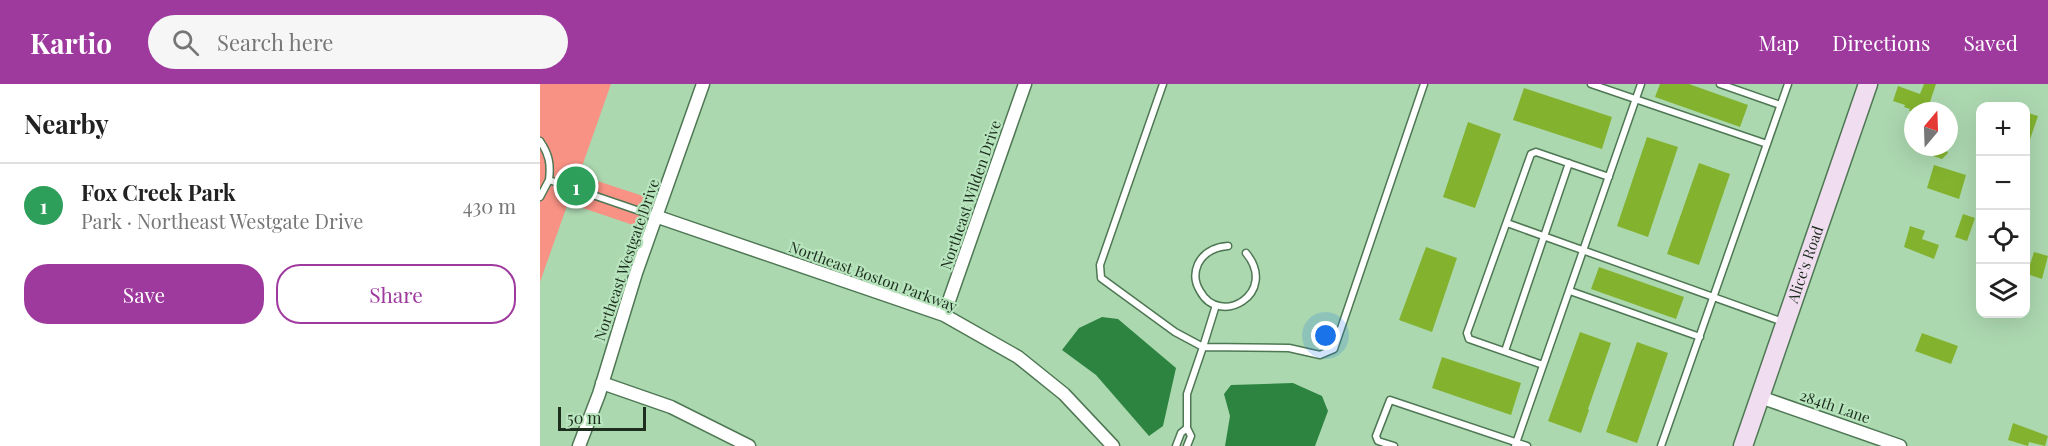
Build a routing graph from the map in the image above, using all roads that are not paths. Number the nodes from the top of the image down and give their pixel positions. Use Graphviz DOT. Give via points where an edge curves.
graph roads {
  1 [pos="703,84"];
  2 [pos="1025,84"];
  3 [pos="1163,84"];
  4 [pos="1424,84"];
  5 [pos="1591,84"];
  6 [pos="1641,84"];
  7 [pos="1720,84"];
  8 [pos="1788,84"];
  9 [pos="1868,84"];
  10 [pos="1636,99"];
  11 [pos="1780,105"];
  12 [pos="540,141"];
  13 [pos="1767,144"];
  14 [pos="1569,164"];
  15 [pos="1609,177"];
  16 [pos="549,180"];
  17 [pos="540,197"];
  18 [pos="658,217"];
  19 [pos="1507,223"];
  20 [pos="1544,237"];
  21 [pos="1228,246"];
  22 [pos="1584,250"];
  23 [pos="1246,253"];
  24 [pos="1570,291"];
  25 [pos="1714,296"];
  26 [pos="1216,305"];
  27 [pos="944,315"];
  28 [pos="1786,322"];
  29 [pos="1700,337"];
  30 [pos="1203,347"];
  31 [pos="1505,351"];
  32 [pos="1543,365"];
  33 [pos="602,383"];
  34 [pos="1760,397"];
  35 [pos="1187,428"];
  36 [pos="1516,444"];
  37 [pos="579,446"];
  38 [pos="749,446"];
  39 [pos="1113,446"];
  40 [pos="1176,446"];
  41 [pos="1187,446"];
  42 [pos="1394,446"];
  43 [pos="1527,446"];
  44 [pos="1661,446"];
  45 [pos="1743,446"];
  46 [pos="1900,446"];
  1 -- 18 [label="street, Northeast Westgate Drive"];
  2 -- 27 [label="street, Northeast Wilden Drive"];
  3 -- 30 [label="lane" via="1100,265 1101,278 1175,332"];
  4 -- 30 [label="lane" via="1334,349 1320,355 1289,348"];
  5 -- 10 [label="lane"];
  6 -- 10 [label="lane"];
  7 -- 11 [label="lane"];
  8 -- 11 [label="lane"];
  9 -- 28 [label="main road, Alice's Road"];
  10 -- 13 [label="lane"];
  10 -- 15 [label="lane"];
  11 -- 13 [label="lane"];
  12 -- 16 [label="lane" via="548,153"];
  13 -- 25 [label="lane"];
  14 -- 15 [label="lane"];
  14 -- 19 [label="lane" via="1536,152 1531,154"];
  14 -- 20 [label="lane"];
  15 -- 22 [label="lane"];
  16 -- 17 [label="lane"];
  16 -- 18 [label="lane"];
  18 -- 27 [label="street, Northeast Boston Parkway"];
  18 -- 33 [label="street, Northeast Westgate Drive"];
  19 -- 20 [label="lane"];
  19 -- 31 [label="lane" via="1467,336"];
  20 -- 22 [label="lane"];
  20 -- 31 [label="lane"];
  21 -- 26 [label="lane" via="1209,251 1197,266 1197,285 1207,300"];
  22 -- 24 [label="lane"];
  22 -- 25 [label="lane"];
  23 -- 26 [label="lane" via="1257,271 1253,291 1237,305"];
  24 -- 29 [label="lane"];
  24 -- 32 [label="lane"];
  25 -- 28 [label="lane"];
  25 -- 29 [label="lane"];
  26 -- 30 [label="lane"];
  27 -- 39 [label="street, Northeast Boston Parkway" via="1018,357 1064,394"];
  28 -- 34 [label="main road, Alice's Road"];
  29 -- 44 [label="lane"];
  30 -- 35 [label="lane" via="1187,394"];
  31 -- 32 [label="lane"];
  32 -- 36 [label="lane"];
  33 -- 37 [label="street, Northeast Westgate Drive"];
  33 -- 38 [label="street" via="671,407"];
  34 -- 45 [label="main road, Alice's Road"];
  34 -- 46 [label="street, 284th Lane"];
  35 -- 40 [label="lane" via="1180,433"];
  35 -- 41 [label="lane" via="1191,436"];
  36 -- 42 [label="lane" via="1390,400 1376,436 1378,441"];
  36 -- 43 [label="lane"];
}
